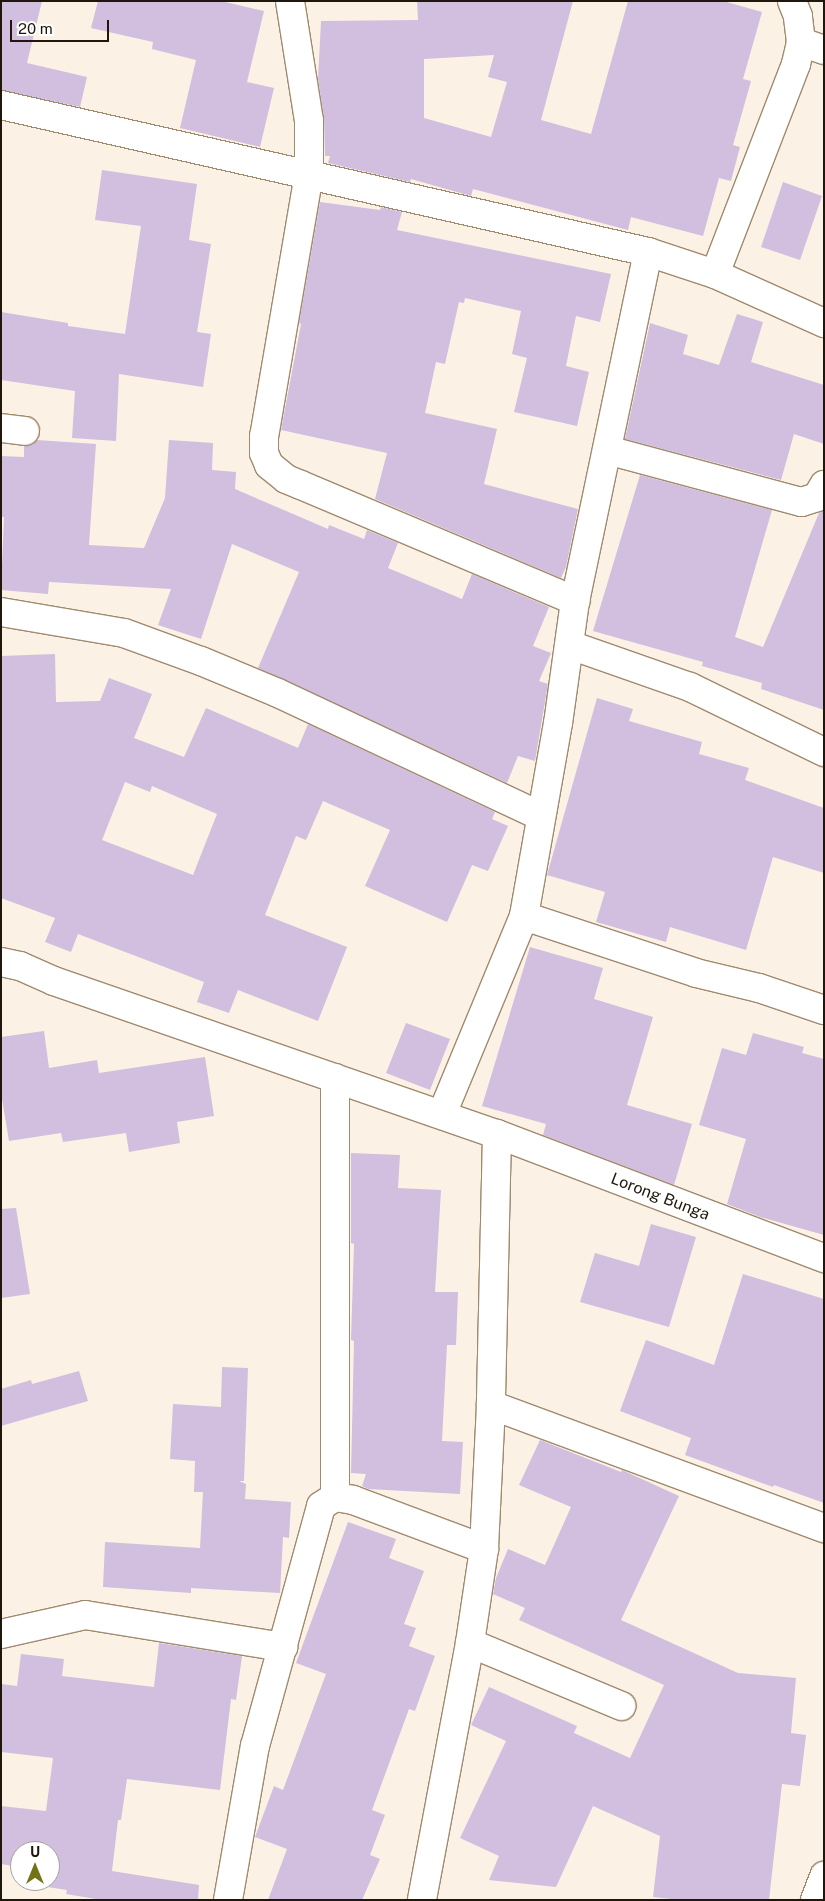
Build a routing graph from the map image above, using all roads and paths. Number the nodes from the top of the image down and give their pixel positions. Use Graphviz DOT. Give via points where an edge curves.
graph roads {
  1 [pos="290,1"];
  2 [pos="792,1"];
  3 [pos="812,46"];
  4 [pos="1,104"];
  5 [pos="309,174"];
  6 [pos="648,252"];
  7 [pos="715,274"];
  8 [pos="824,323"];
  9 [pos="607,450"];
  10 [pos="824,485"];
  11 [pos="575,601"];
  12 [pos="1,612"];
  13 [pos="570,645"];
  14 [pos="824,752"];
  15 [pos="541,816"];
  16 [pos="524,916"];
  17 [pos="1,962"];
  18 [pos="824,1010"];
  19 [pos="335,1078"];
  20 [pos="442,1114"];
  21 [pos="497,1134"];
  22 [pos="824,1258"];
  23 [pos="491,1405"];
  24 [pos="335,1497"];
  25 [pos="824,1528"];
  26 [pos="484,1549"];
  27 [pos="1,1634"];
  28 [pos="470,1643"];
  29 [pos="282,1647"];
  30 [pos="621,1706"];
  31 [pos="824,1876"];
  32 [pos="228,1900"];
  33 [pos="422,1900"];
  34 [pos="815,1900"];
  1 -- 5 [label="street" via="310,121"];
  2 -- 3 [label="street"];
  3 -- 7 [label="street" via="796,64"];
  4 -- 5 [label="street"];
  5 -- 6 [label="street"];
  5 -- 11 [label="street" via="264,436 264,453 269,465 301,486"];
  6 -- 7 [label="street"];
  6 -- 9 [label="street"];
  7 -- 8 [label="street"];
  9 -- 10 [label="street" via="801,502 817,498"];
  9 -- 11 [label="street"];
  11 -- 13 [label="street"];
  12 -- 15 [label="street" via="124,633 201,661"];
  13 -- 14 [label="street" via="690,687"];
  13 -- 15 [label="street"];
  15 -- 16 [label="street"];
  16 -- 18 [label="street" via="696,973 750,985"];
  16 -- 20 [label="street"];
  17 -- 19 [label="street, Lorong Bunga"];
  19 -- 20 [label="street, Lorong Bunga"];
  19 -- 24 [label="street"];
  20 -- 21 [label="street, Lorong Bunga"];
  21 -- 22 [label="street, Lorong Bunga"];
  21 -- 23 [label="street"];
  23 -- 25 [label="street"];
  23 -- 26 [label="street"];
  24 -- 26 [label="street" via="353,1500"];
  24 -- 29 [label="street" via="321,1506"];
  26 -- 28 [label="street"];
  27 -- 29 [label="street" via="85,1615"];
  28 -- 30 [label="street"];
  28 -- 33 [label="street"];
  29 -- 32 [label="street" via="255,1746"];
  31 -- 34 [label="street"];
}
